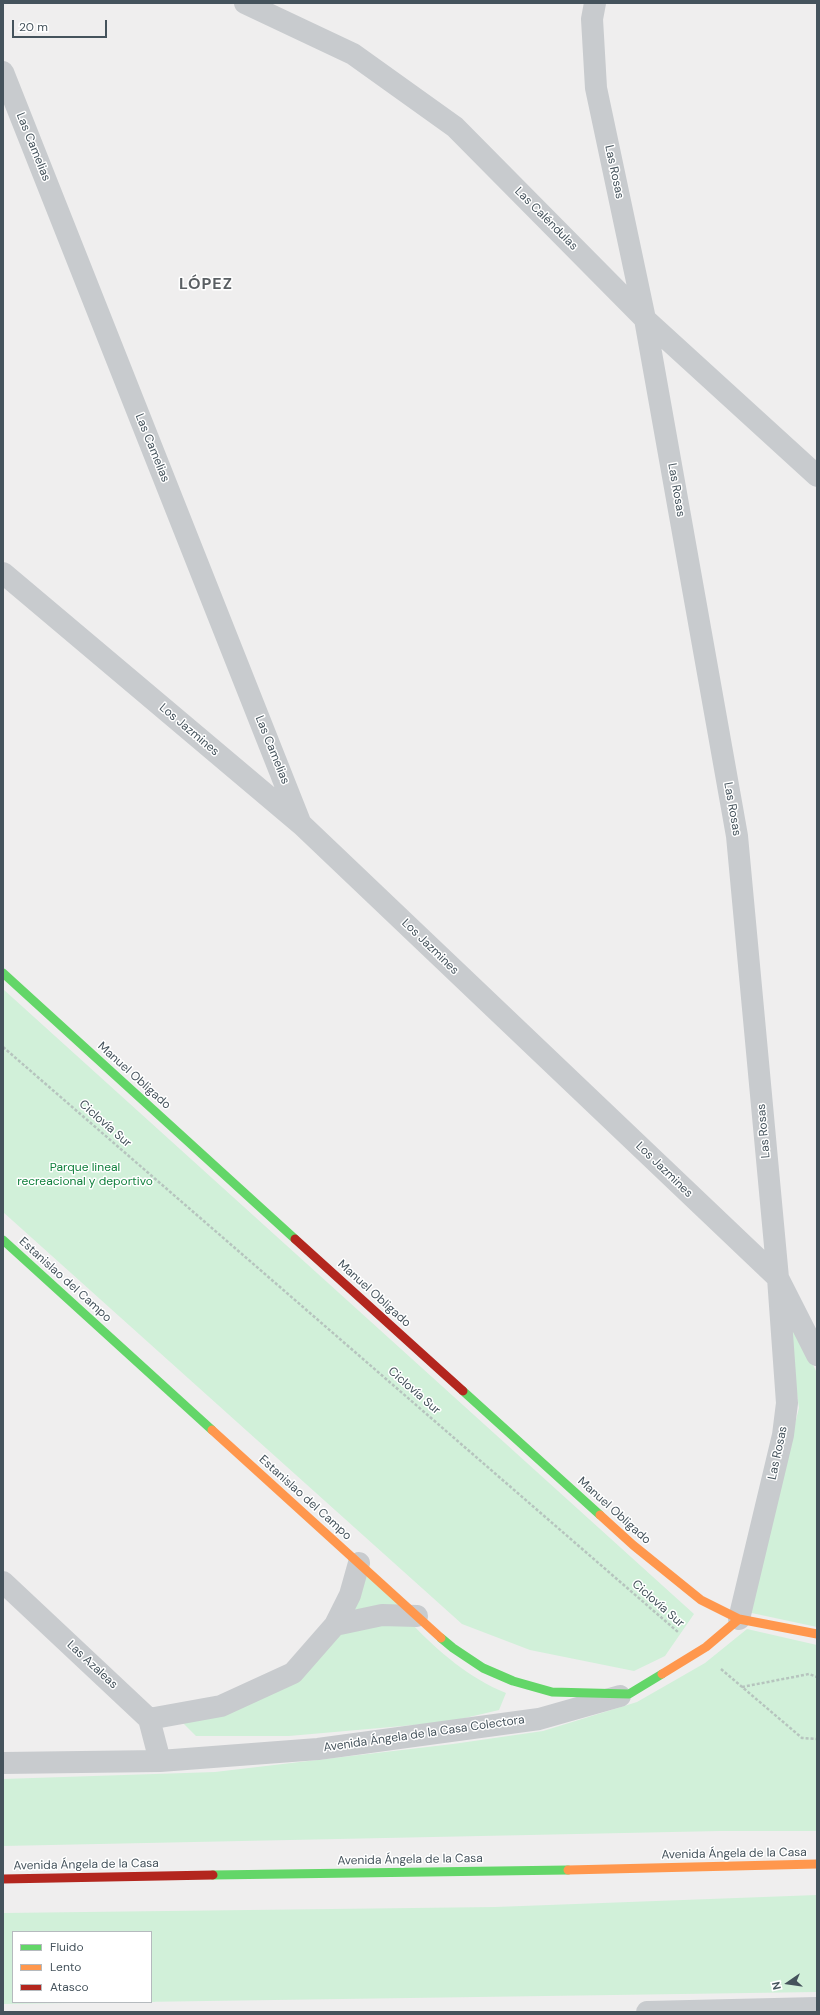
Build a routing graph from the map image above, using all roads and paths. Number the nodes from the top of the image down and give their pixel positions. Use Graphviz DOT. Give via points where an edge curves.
graph roads {
  1 [pos="245,3"];
  2 [pos="595,3"];
  3 [pos="3,72"];
  4 [pos="645,319"];
  5 [pos="817,476"];
  6 [pos="3,573"];
  7 [pos="302,825"];
  8 [pos="3,973"];
  9 [pos="3,1047"];
  10 [pos="3,1240"];
  11 [pos="778,1278"];
  12 [pos="817,1356"];
  13 [pos="359,1563"];
  14 [pos="3,1582"];
  15 [pos="417,1616"];
  16 [pos="739,1619"];
  17 [pos="335,1626"];
  18 [pos="817,1634"];
  19 [pos="699,1651"];
  20 [pos="817,1677"];
  21 [pos="742,1687"];
  22 [pos="629,1694"];
  23 [pos="149,1719"];
  24 [pos="817,1739"];
  25 [pos="160,1761"];
  26 [pos="3,1763"];
  27 [pos="817,1864"];
  28 [pos="3,1878"];
  29 [pos="817,2008"];
  30 [pos="647,2012"];
  1 -- 4 [label="street, Las Caléndulas" via="353,54 455,127"];
  2 -- 4 [label="street, Las Rosas" via="592,18 596,88"];
  3 -- 7 [label="street, Las Camelias"];
  4 -- 5 [label="street, Las Caléndulas"];
  4 -- 11 [label="street, Las Rosas" via="737,836"];
  6 -- 7 [label="street, Los Jazmines"];
  7 -- 11 [label="street, Los Jazmines"];
  8 -- 16 [label="street, Manuel Obligado" via="633,1545 701,1600"];
  9 -- 19 [label="path, Ciclovía Sur"];
  10 -- 13 [label="street, Estanislao del Campo"];
  11 -- 12 [label="street, Los Jazmines"];
  11 -- 16 [label="street, Las Rosas" via="787,1403 783,1435"];
  13 -- 15 [label="street, Estanislao del Campo"];
  13 -- 17 [label="street" via="350,1595"];
  14 -- 23 [label="street, Las Azaleas"];
  15 -- 17 [label="street" via="382,1615"];
  15 -- 22 [label="street, Estanislao del Campo" via="453,1648 483,1668 513,1682 552,1692"];
  16 -- 18 [label="street"];
  16 -- 19 [label="street, Avenida Ángela de la Casa Colectora"];
  17 -- 23 [label="street" via="293,1673 221,1706"];
  19 -- 21 [label="path, Ciclovía Sur"];
  19 -- 22 [label="street, Avenida Ángela de la Casa Colectora"];
  20 -- 21 [label="path" via="809,1674"];
  21 -- 24 [label="path, Ciclovía Sur" via="802,1738"];
  22 -- 25 [label="street, Avenida Ángela de la Casa Colectora" via="539,1719 453,1732 318,1749"];
  23 -- 25 [label="street"];
  25 -- 26 [label="street, Avenida Ángela de la Casa Colectora"];
  27 -- 28 [label="street, Avenida Ángela de la Casa"];
  29 -- 30 [label="street"];
}
